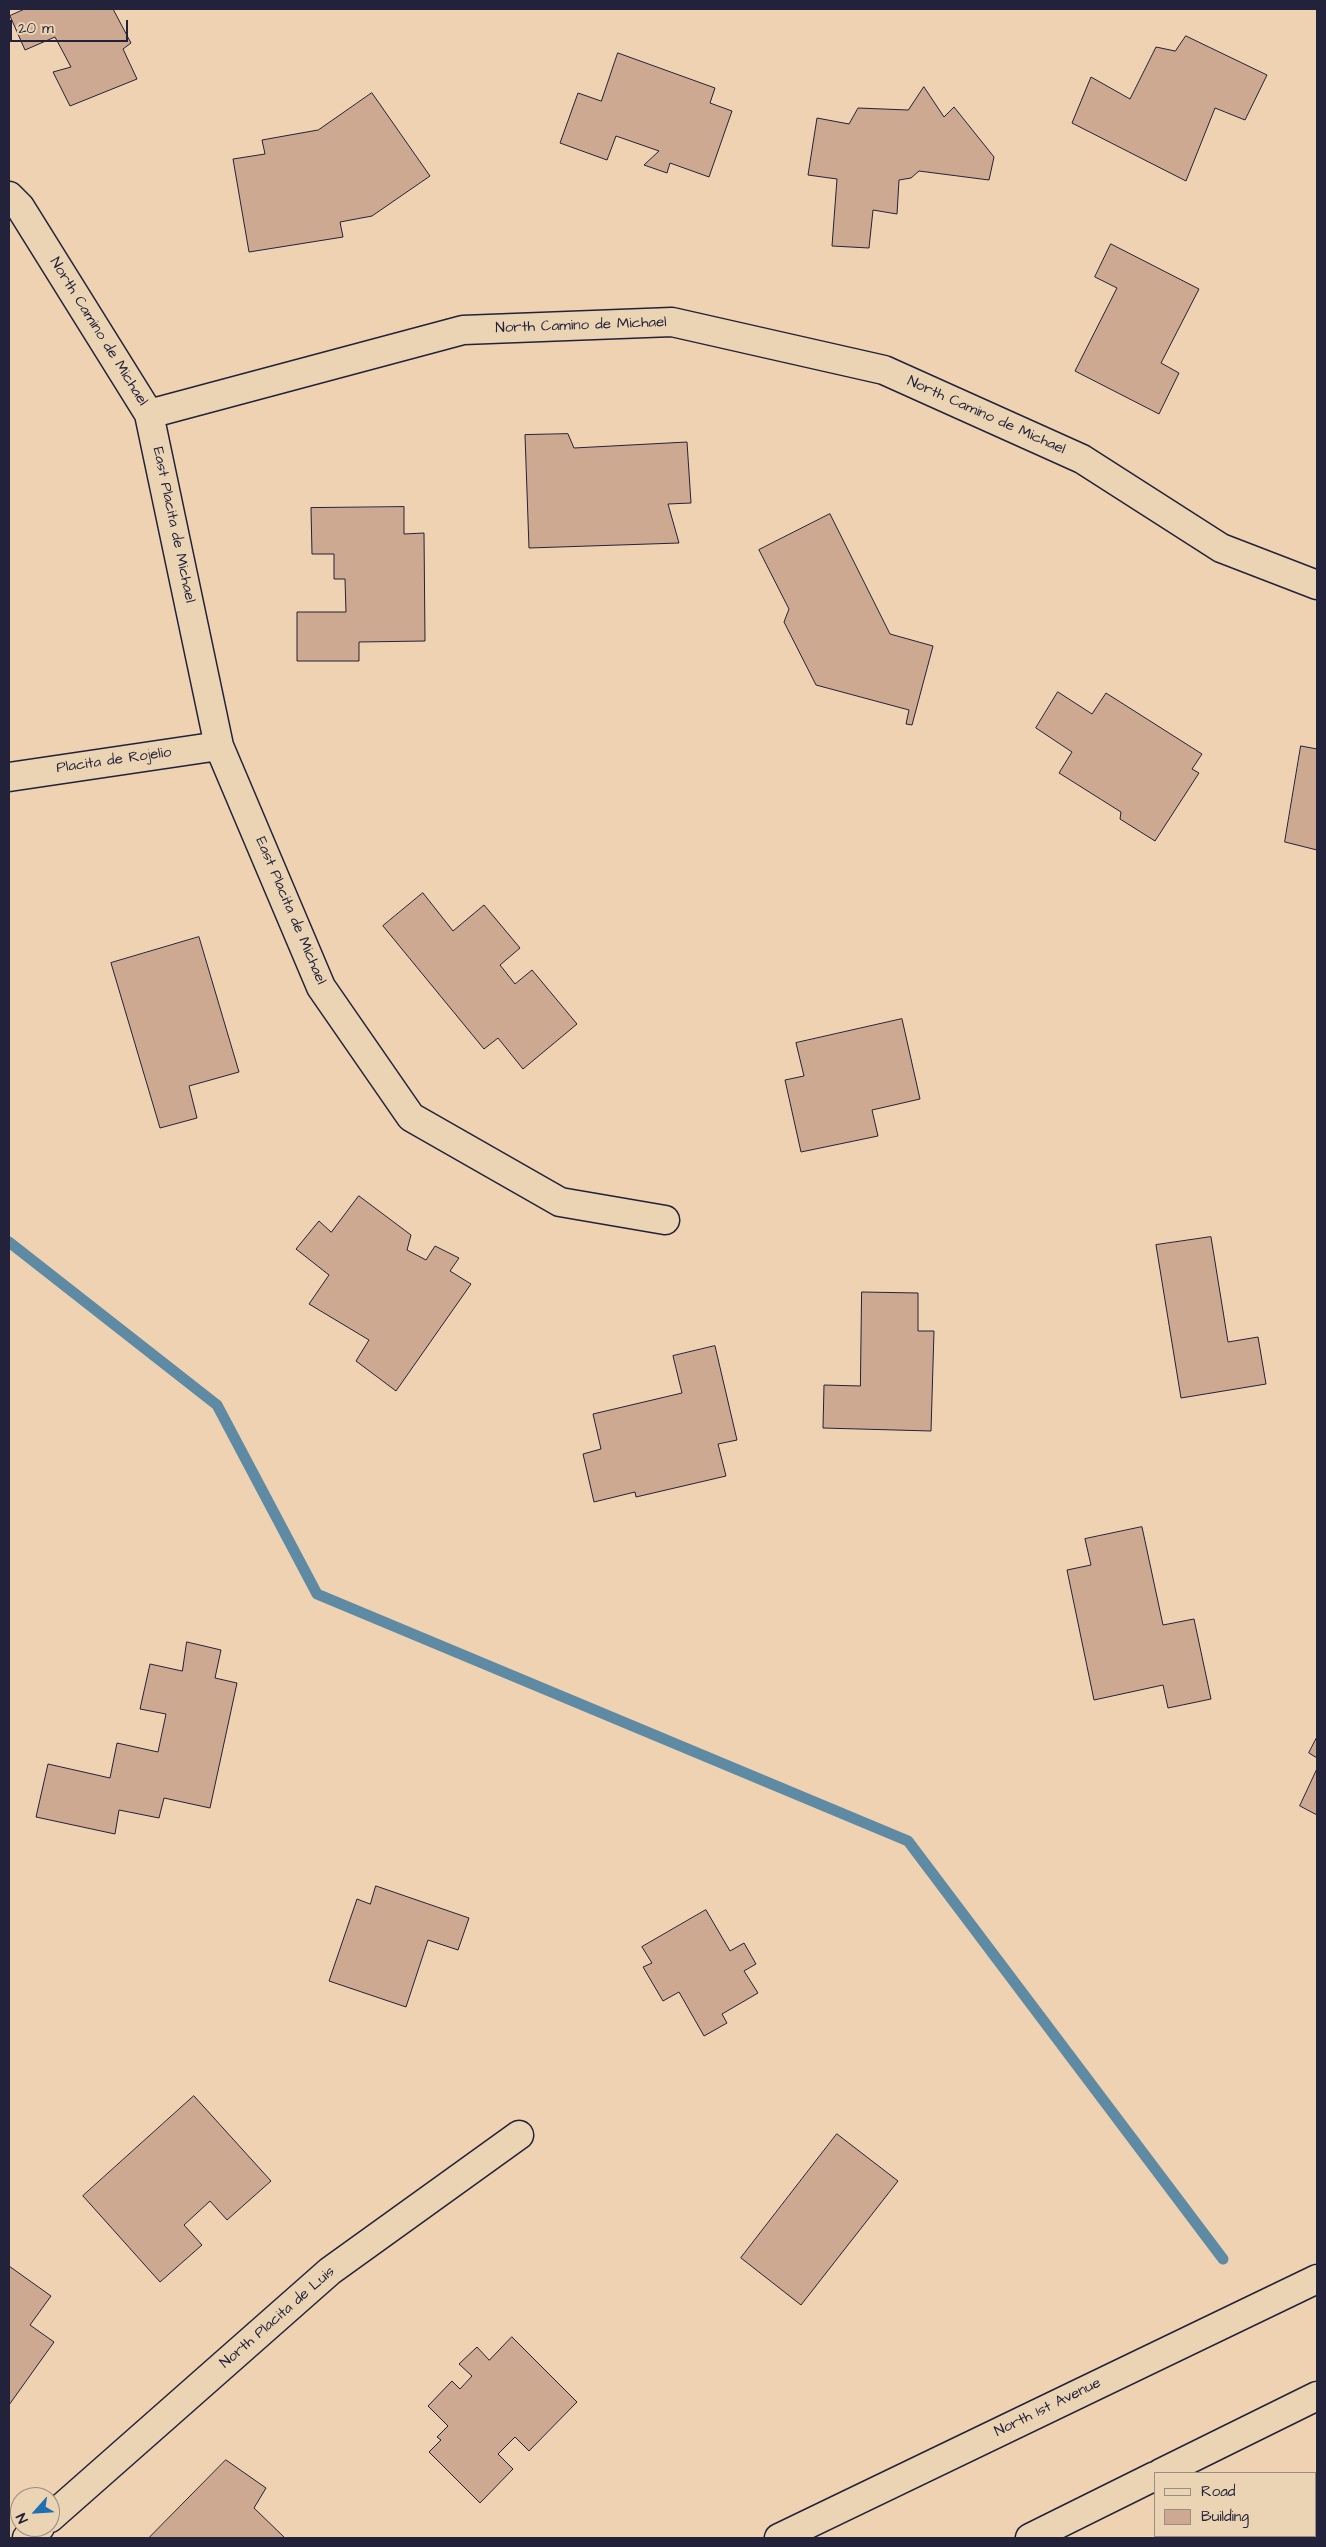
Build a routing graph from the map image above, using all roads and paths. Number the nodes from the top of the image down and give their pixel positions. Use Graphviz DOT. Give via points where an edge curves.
graph roads {
  1 [pos="9,196"];
  2 [pos="149,414"];
  3 [pos="1317,585"];
  4 [pos="219,746"];
  5 [pos="9,776"];
  6 [pos="665,1220"];
  7 [pos="520,2135"];
  8 [pos="1317,2279"];
  9 [pos="1317,2396"];
  10 [pos="1163,2472"];
  11 [pos="1154,2476"];
  12 [pos="60,2509"];
  13 [pos="779,2538"];
  14 [pos="1030,2538"];
  1 -- 2 [label="street, North Camino de Michael" via="20,207"];
  2 -- 3 [label="street, North Camino de Michael" via="463,330 672,322 884,370 1082,459 1221,548"];
  2 -- 4 [label="street, East Placita de Michael"];
  4 -- 5 [label="street, Placita de Rojelio"];
  4 -- 6 [label="street, East Placita de Michael" via="321,987 411,1117 560,1202"];
  7 -- 12 [label="street, North Placita de Luis" via="330,2271"];
  8 -- 13 [label="street, North 1st Avenue"];
  9 -- 10 [label="street"];
  11 -- 14 [label="street"];
}
